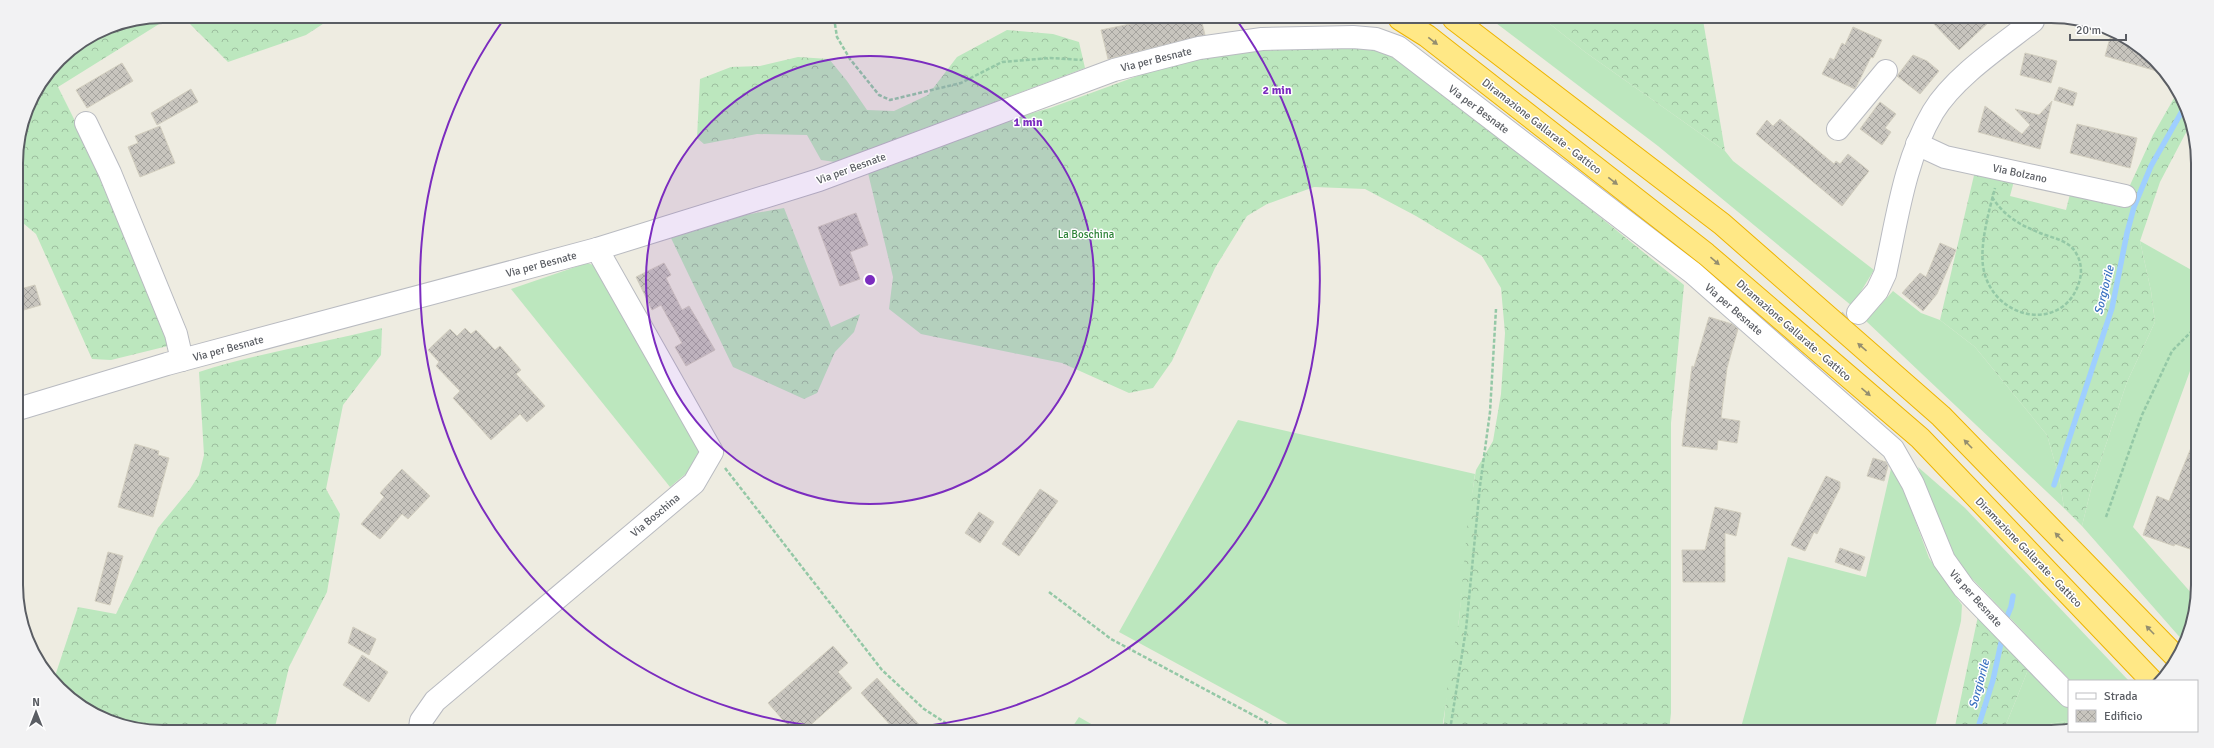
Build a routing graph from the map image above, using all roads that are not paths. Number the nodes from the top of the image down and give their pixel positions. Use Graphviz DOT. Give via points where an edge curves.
graph roads {
  1 [pos="1406,23"];
  2 [pos="1459,23"];
  3 [pos="2030,23"];
  4 [pos="1886,71"];
  5 [pos="86,123"];
  6 [pos="1838,130"];
  7 [pos="1917,144"];
  8 [pos="2125,196"];
  9 [pos="597,249"];
  10 [pos="1858,312"];
  11 [pos="182,360"];
  12 [pos="23,408"];
  13 [pos="2173,654"];
  14 [pos="2151,680"];
  15 [pos="2068,695"];
  16 [pos="420,725"];
  1 -- 14 [label="highway, Diramazione Gallarate - Gattico, one-way" via="1427,36 1706,254 1920,438"];
  13 -- 2 [label="highway, one-way" via="1941,416 1722,224"];
  3 -- 7 [label="street" via="1997,48 1956,85 1933,111"];
  4 -- 6 [label="street"];
  5 -- 11 [label="street" via="110,173 176,334"];
  7 -- 8 [label="street, Via Bolzano" via="1945,157"];
  7 -- 10 [label="street" via="1911,159 1885,274 1877,291"];
  9 -- 11 [label="street, Via per Besnate"];
  9 -- 15 [label="street, Via per Besnate" via="819,180 1105,73 1199,48 1262,39 1376,39 1398,48 1803,360 1893,449 1913,484 1944,560 1964,588"];
  9 -- 16 [label="street, Via Boschina" via="712,452 694,483 434,701"];
  11 -- 12 [label="street, Via per Besnate"];
}
